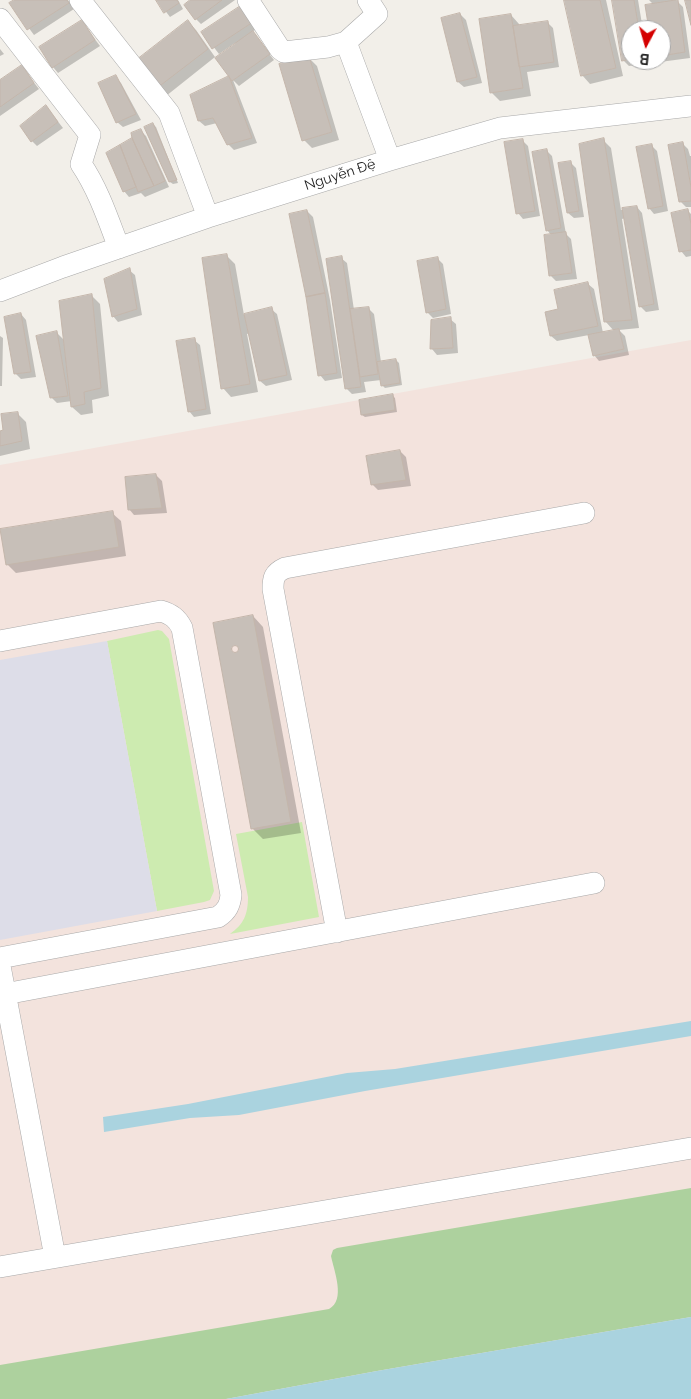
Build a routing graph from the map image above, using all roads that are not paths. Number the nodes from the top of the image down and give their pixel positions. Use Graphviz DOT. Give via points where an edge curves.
graph roads {
  1 [pos="80,0"];
  2 [pos="248,0"];
  3 [pos="368,0"];
  4 [pos="0,19"];
  5 [pos="346,42"];
  6 [pos="691,106"];
  7 [pos="390,160"];
  8 [pos="208,217"];
  9 [pos="119,248"];
  10 [pos="0,291"];
  11 [pos="584,513"];
  12 [pos="0,641"];
  13 [pos="594,883"];
  14 [pos="337,932"];
  15 [pos="0,958"];
  16 [pos="0,966"];
  17 [pos="3,994"];
  18 [pos="691,1148"];
  19 [pos="55,1257"];
  20 [pos="0,1267"];
  1 -- 8 [label="street" via="169,113"];
  2 -- 5 [label="street" via="284,52"];
  3 -- 5 [label="street" via="377,14"];
  4 -- 9 [label="street" via="90,135 81,164 106,212"];
  5 -- 7 [label="street"];
  6 -- 7 [label="street, Nguyễn Đệ" via="500,128"];
  7 -- 8 [label="street, Nguyễn Đệ"];
  8 -- 9 [label="street, Nguyễn Đệ"];
  9 -- 10 [label="street, Nguyễn Đệ"];
  11 -- 14 [label="street" via="277,572 273,589"];
  12 -- 15 [label="street" via="161,611 178,620 231,895 225,913 218,917"];
  13 -- 14 [label="street"];
  14 -- 17 [label="street"];
  16 -- 17 [label="street"];
  17 -- 19 [label="street"];
  18 -- 19 [label="street"];
  19 -- 20 [label="street"];
}
